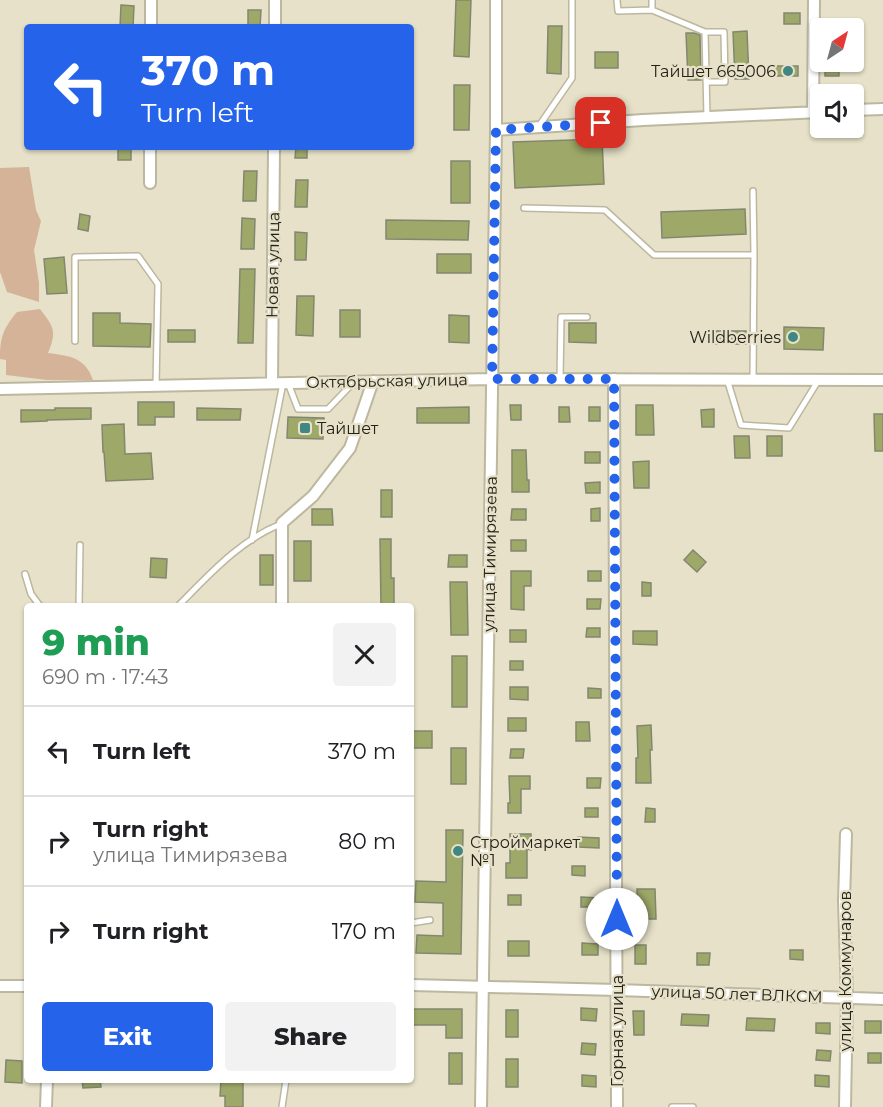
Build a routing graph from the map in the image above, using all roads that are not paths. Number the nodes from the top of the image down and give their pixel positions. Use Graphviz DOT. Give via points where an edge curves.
graph roads {
  1 [pos="151,0"];
  2 [pos="275,0"];
  3 [pos="496,0"];
  4 [pos="572,0"];
  5 [pos="617,0"];
  6 [pos="652,0"];
  7 [pos="814,0"];
  8 [pos="652,10"];
  9 [pos="151,24"];
  10 [pos="275,24"];
  11 [pos="705,32"];
  12 [pos="706,82"];
  13 [pos="816,84"];
  14 [pos="883,109"];
  15 [pos="864,110"];
  16 [pos="810,112"];
  17 [pos="707,117"];
  18 [pos="538,127"];
  19 [pos="496,130"];
  20 [pos="150,150"];
  21 [pos="274,150"];
  22 [pos="150,183"];
  23 [pos="753,191"];
  24 [pos="524,208"];
  25 [pos="754,255"];
  26 [pos="587,317"];
  27 [pos="75,340"];
  28 [pos="492,379"];
  29 [pos="560,379"];
  30 [pos="614,379"];
  31 [pos="727,379"];
  32 [pos="753,380"];
  33 [pos="819,380"];
  34 [pos="883,380"];
  35 [pos="373,381"];
  36 [pos="354,382"];
  37 [pos="281,383"];
  38 [pos="156,386"];
  39 [pos="0,389"];
  40 [pos="282,524"];
  41 [pos="252,540"];
  42 [pos="80,545"];
  43 [pos="25,574"];
  44 [pos="38,603"];
  45 [pos="79,603"];
  46 [pos="181,603"];
  47 [pos="282,603"];
  48 [pos="846,834"];
  49 [pos="430,920"];
  50 [pos="414,923"];
  51 [pos="414,985"];
  52 [pos="0,986"];
  53 [pos="24,986"];
  54 [pos="483,987"];
  55 [pos="617,990"];
  56 [pos="847,998"];
  57 [pos="883,999"];
  58 [pos="46,1083"];
  59 [pos="286,1083"];
  60 [pos="46,1107"];
  61 [pos="282,1107"];
  62 [pos="481,1107"];
  63 [pos="617,1107"];
  64 [pos="672,1107"];
  65 [pos="693,1107"];
  66 [pos="845,1107"];
  1 -- 9 [label="street"];
  2 -- 10 [label="street"];
  3 -- 19 [label="street, улица Тимирязева"];
  4 -- 18 [label="lane" via="572,78"];
  5 -- 8 [label="lane" via="618,11"];
  6 -- 8 [label="lane"];
  7 -- 13 [label="street"];
  8 -- 11 [label="lane"];
  11 -- 12 [label="lane"];
  11 -- 12 [label="lane" via="724,32 725,82"];
  12 -- 17 [label="lane"];
  14 -- 15 [label="street"];
  16 -- 17 [label="street"];
  17 -- 18 [label="street"];
  18 -- 19 [label="street"];
  19 -- 28 [label="street, улица Тимирязева"];
  20 -- 22 [label="street"];
  21 -- 37 [label="street, Новая улица"];
  23 -- 25 [label="lane"];
  24 -- 25 [label="lane" via="605,210 654,255"];
  25 -- 32 [label="lane"];
  26 -- 29 [label="lane" via="561,317"];
  27 -- 38 [label="lane" via="75,256 138,256 158,284"];
  28 -- 29 [label="street, Октябрьская улица"];
  28 -- 35 [label="street, Октябрьская улица"];
  28 -- 54 [label="street, улица Тимирязева"];
  29 -- 30 [label="street, Октябрьская улица"];
  30 -- 31 [label="street, Октябрьская улица"];
  30 -- 55 [label="street, Горная улица"];
  31 -- 32 [label="street, Октябрьская улица"];
  31 -- 33 [label="lane" via="741,425 789,428"];
  32 -- 33 [label="street, Октябрьская улица"];
  33 -- 34 [label="street, Октябрьская улица"];
  35 -- 36 [label="street, Октябрьская улица"];
  35 -- 40 [label="street" via="350,448 313,496"];
  36 -- 37 [label="street, Октябрьская улица"];
  36 -- 37 [label="lane" via="328,409 298,410"];
  37 -- 38 [label="street, Октябрьская улица"];
  37 -- 41 [label="lane"];
  38 -- 39 [label="street, Октябрьская улица"];
  40 -- 41 [label="lane"];
  40 -- 47 [label="street"];
  41 -- 46 [label="lane" via="222,562"];
  42 -- 45 [label="lane"];
  43 -- 44 [label="lane"];
  48 -- 56 [label="street, улица Коммунаров"];
  49 -- 50 [label="lane"];
  51 -- 54 [label="street, улица 50 лет ВЛКСМ"];
  52 -- 53 [label="street"];
  54 -- 55 [label="street, улица 50 лет ВЛКСМ"];
  54 -- 62 [label="street, улица Тимирязева"];
  55 -- 56 [label="street, улица 50 лет ВЛКСМ"];
  55 -- 63 [label="street, Горная улица"];
  56 -- 57 [label="street, улица 50 лет ВЛКСМ"];
  56 -- 66 [label="street, улица Коммунаров"];
  58 -- 60 [label="street"];
  59 -- 61 [label="lane"];
  64 -- 65 [label="lane"];
}
